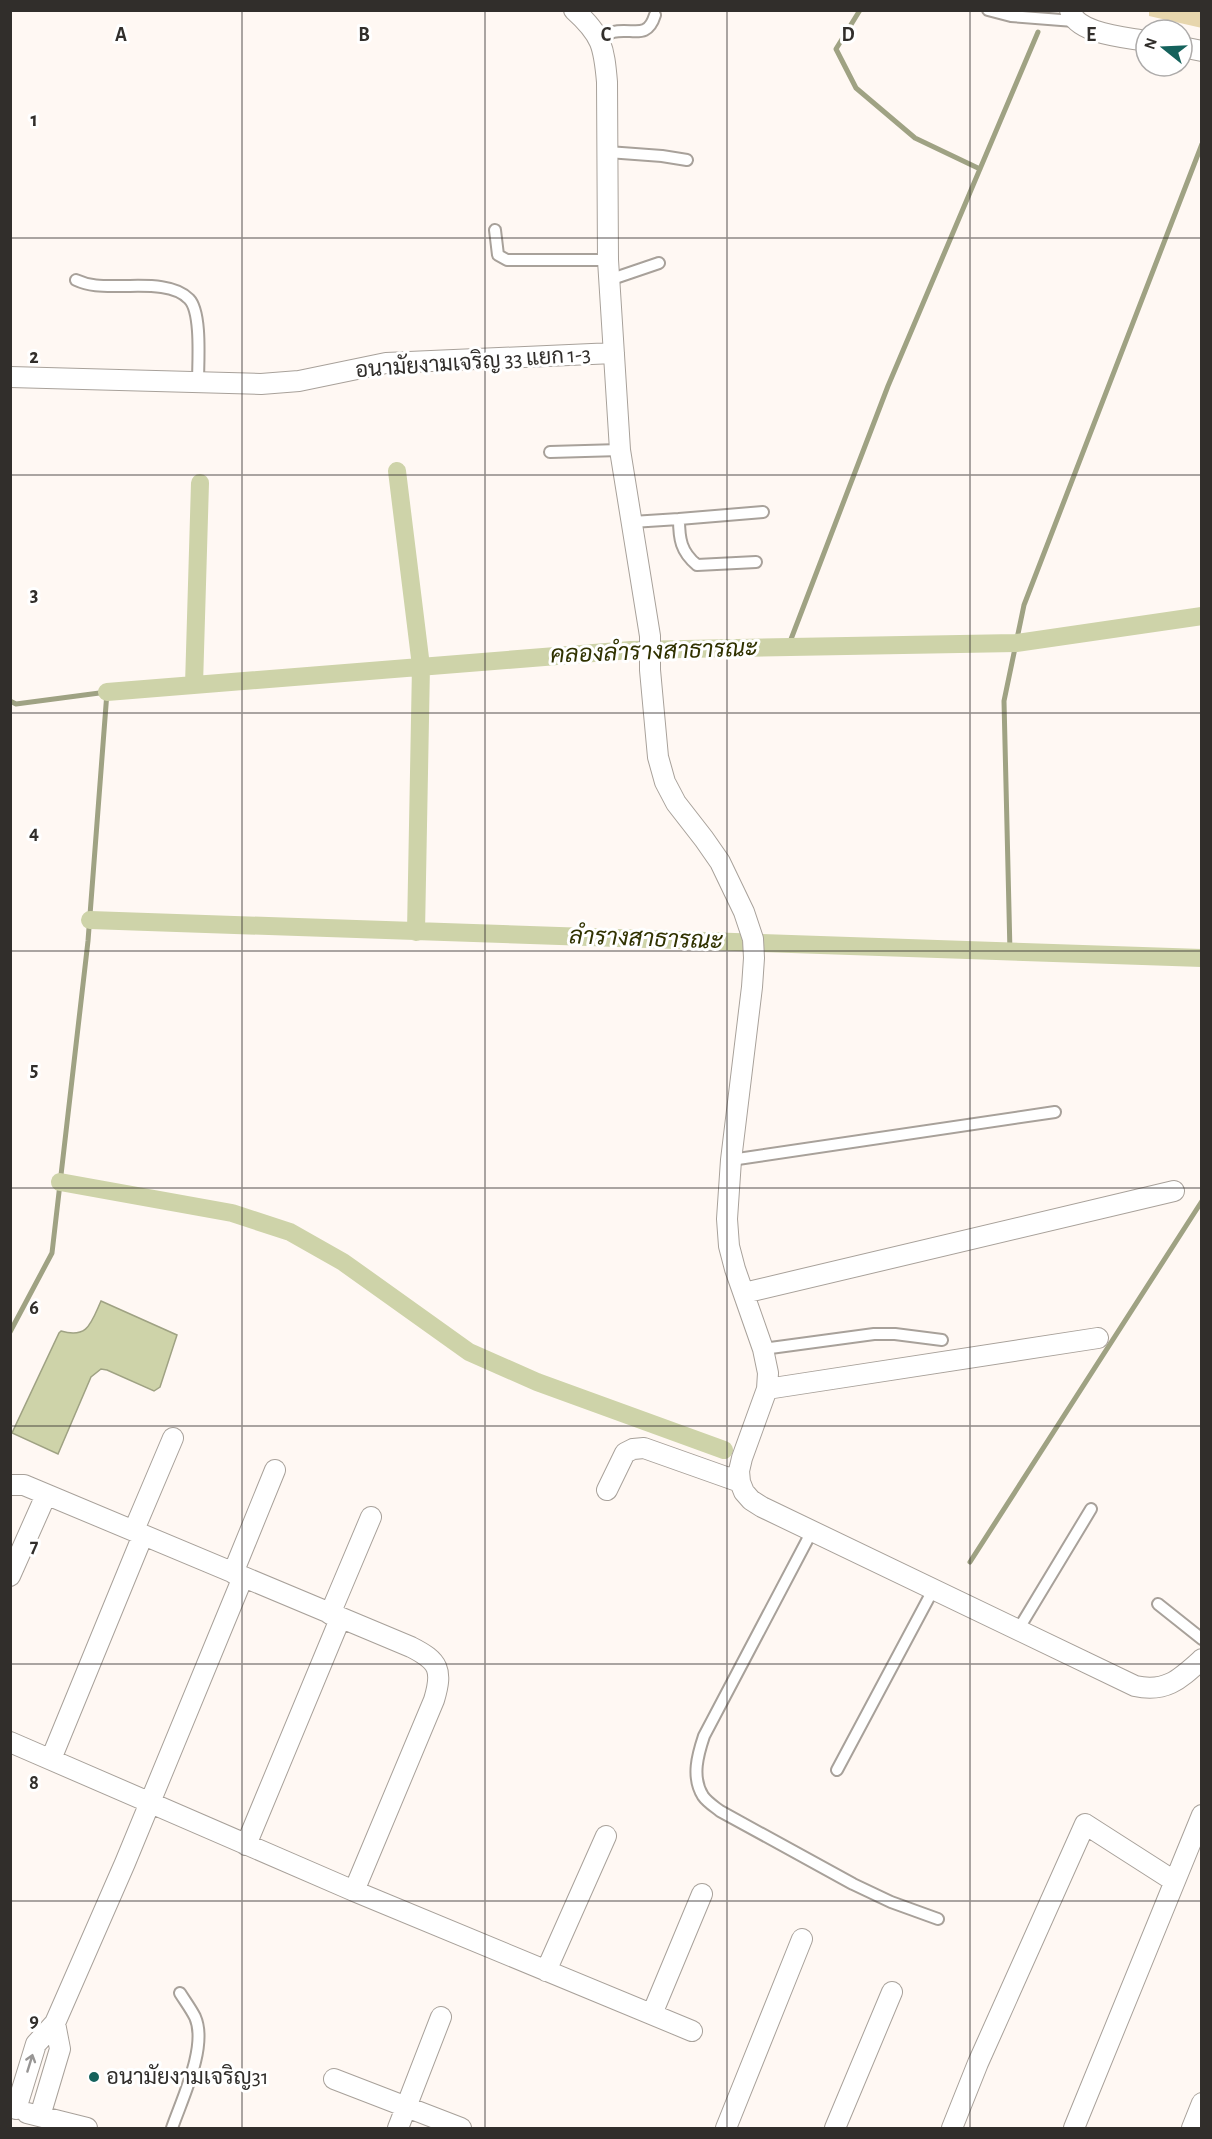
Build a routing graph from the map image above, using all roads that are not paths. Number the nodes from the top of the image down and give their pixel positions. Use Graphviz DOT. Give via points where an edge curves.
graph roads {
  1 [pos="574,10"];
  2 [pos="988,10"];
  3 [pos="654,15"];
  4 [pos="1072,16"];
  5 [pos="599,39"];
  6 [pos="1134,39"];
  7 [pos="608,152"];
  8 [pos="687,160"];
  9 [pos="495,230"];
  10 [pos="658,263"];
  11 [pos="609,270"];
  12 [pos="76,280"];
  13 [pos="614,353"];
  14 [pos="10,377"];
  15 [pos="198,382"];
  16 [pos="620,450"];
  17 [pos="550,452"];
  18 [pos="764,512"];
  19 [pos="679,519"];
  20 [pos="632,522"];
  21 [pos="756,562"];
  22 [pos="1055,1112"];
  23 [pos="731,1160"];
  24 [pos="1174,1191"];
  25 [pos="744,1293"];
  26 [pos="1098,1338"];
  27 [pos="942,1340"];
  28 [pos="763,1349"];
  29 [pos="767,1389"];
  30 [pos="173,1438"];
  31 [pos="274,1470"];
  32 [pos="740,1482"];
  33 [pos="10,1485"];
  34 [pos="607,1490"];
  35 [pos="46,1495"];
  36 [pos="1091,1509"];
  37 [pos="371,1517"];
  38 [pos="812,1531"];
  39 [pos="138,1533"];
  40 [pos="238,1575"];
  41 [pos="10,1576"];
  42 [pos="933,1590"];
  43 [pos="1158,1604"];
  44 [pos="335,1616"];
  45 [pos="1018,1630"];
  46 [pos="1202,1639"];
  47 [pos="1201,1659"];
  48 [pos="10,1742"];
  49 [pos="51,1759"];
  50 [pos="837,1770"];
  51 [pos="150,1802"];
  52 [pos="1202,1815"];
  53 [pos="606,1836"];
  54 [pos="246,1845"];
  55 [pos="1174,1881"];
  56 [pos="354,1890"];
  57 [pos="702,1894"];
  58 [pos="938,1919"];
  59 [pos="802,1939"];
  60 [pos="546,1971"];
  61 [pos="892,1992"];
  62 [pos="180,1993"];
  63 [pos="652,2014"];
  64 [pos="441,2017"];
  65 [pos="55,2022"];
  66 [pos="692,2031"];
  67 [pos="334,2079"];
  68 [pos="1202,2103"];
  69 [pos="406,2107"];
  70 [pos="13,2108"];
  71 [pos="38,2122"];
  72 [pos="87,2128"];
  73 [pos="172,2128"];
  74 [pos="398,2128"];
  75 [pos="461,2128"];
  76 [pos="726,2128"];
  77 [pos="835,2128"];
  78 [pos="952,2128"];
  79 [pos="1074,2128"];
  80 [pos="1192,2128"];
  1 -- 5 [label="street"];
  2 -- 4 [label="lane" via="1011,16"];
  3 -- 5 [label="lane" via="643,32 614,32"];
  4 -- 6 [label="street" via="1091,30"];
  5 -- 7 [label="street" via="607,82"];
  7 -- 8 [label="lane"];
  7 -- 11 [label="street"];
  9 -- 11 [label="lane" via="498,255 507,260"];
  10 -- 11 [label="lane"];
  11 -- 13 [label="street"];
  12 -- 15 [label="lane" via="88,285 176,290 190,299 197,316"];
  13 -- 15 [label="street, อนามัยงามเจริญ 33 แยก 1-3" via="386,363 299,381 261,384"];
  13 -- 16 [label="street"];
  14 -- 15 [label="street, อนามัยงามเจริญ 33 แยก 1-3"];
  16 -- 17 [label="lane"];
  16 -- 20 [label="street"];
  18 -- 19 [label="lane"];
  19 -- 20 [label="lane"];
  19 -- 21 [label="lane" via="683,551 698,565"];
  20 -- 23 [label="street" via="650,636 658,757 665,782 720,862 744,912 754,948"];
  22 -- 23 [label="lane"];
  23 -- 25 [label="street" via="729,1246"];
  24 -- 25 [label="street"];
  25 -- 28 [label="street"];
  26 -- 29 [label="street"];
  27 -- 28 [label="lane" via="874,1334"];
  28 -- 29 [label="street"];
  29 -- 32 [label="street" via="742,1458"];
  30 -- 39 [label="street"];
  31 -- 40 [label="street"];
  32 -- 34 [label="street" via="644,1448 625,1453"];
  32 -- 38 [label="street" via="751,1500"];
  33 -- 35 [label="street" via="24,1485"];
  35 -- 39 [label="street"];
  35 -- 41 [label="street"];
  36 -- 45 [label="lane"];
  37 -- 44 [label="street"];
  38 -- 42 [label="street"];
  38 -- 58 [label="lane" via="705,1736 697,1758 697,1781 703,1797 720,1811 854,1884"];
  39 -- 40 [label="street"];
  39 -- 49 [label="street"];
  40 -- 44 [label="street"];
  40 -- 51 [label="street"];
  42 -- 45 [label="street"];
  42 -- 50 [label="lane"];
  43 -- 46 [label="lane"];
  44 -- 54 [label="street"];
  44 -- 56 [label="street" via="429,1656 437,1669 439,1684"];
  45 -- 47 [label="street" via="1135,1686 1147,1688 1173,1683"];
  48 -- 49 [label="street"];
  49 -- 51 [label="street"];
  51 -- 54 [label="street"];
  51 -- 65 [label="street"];
  52 -- 55 [label="street"];
  53 -- 60 [label="street"];
  54 -- 56 [label="street"];
  55 -- 78 [label="street" via="1085,1824"];
  55 -- 79 [label="street"];
  56 -- 60 [label="street"];
  57 -- 63 [label="street"];
  59 -- 76 [label="street"];
  60 -- 63 [label="street"];
  61 -- 77 [label="street"];
  62 -- 73 [label="lane" via="195,2017 198,2050"];
  63 -- 66 [label="street"];
  64 -- 69 [label="street"];
  70 -- 65 [label="street, one-way" via="36,2044"];
  65 -- 71 [label="street" via="60,2049"];
  67 -- 69 [label="street"];
  68 -- 80 [label="street"];
  69 -- 74 [label="street"];
  69 -- 75 [label="street"];
  70 -- 71 [label="street"];
  71 -- 72 [label="street"];
}
